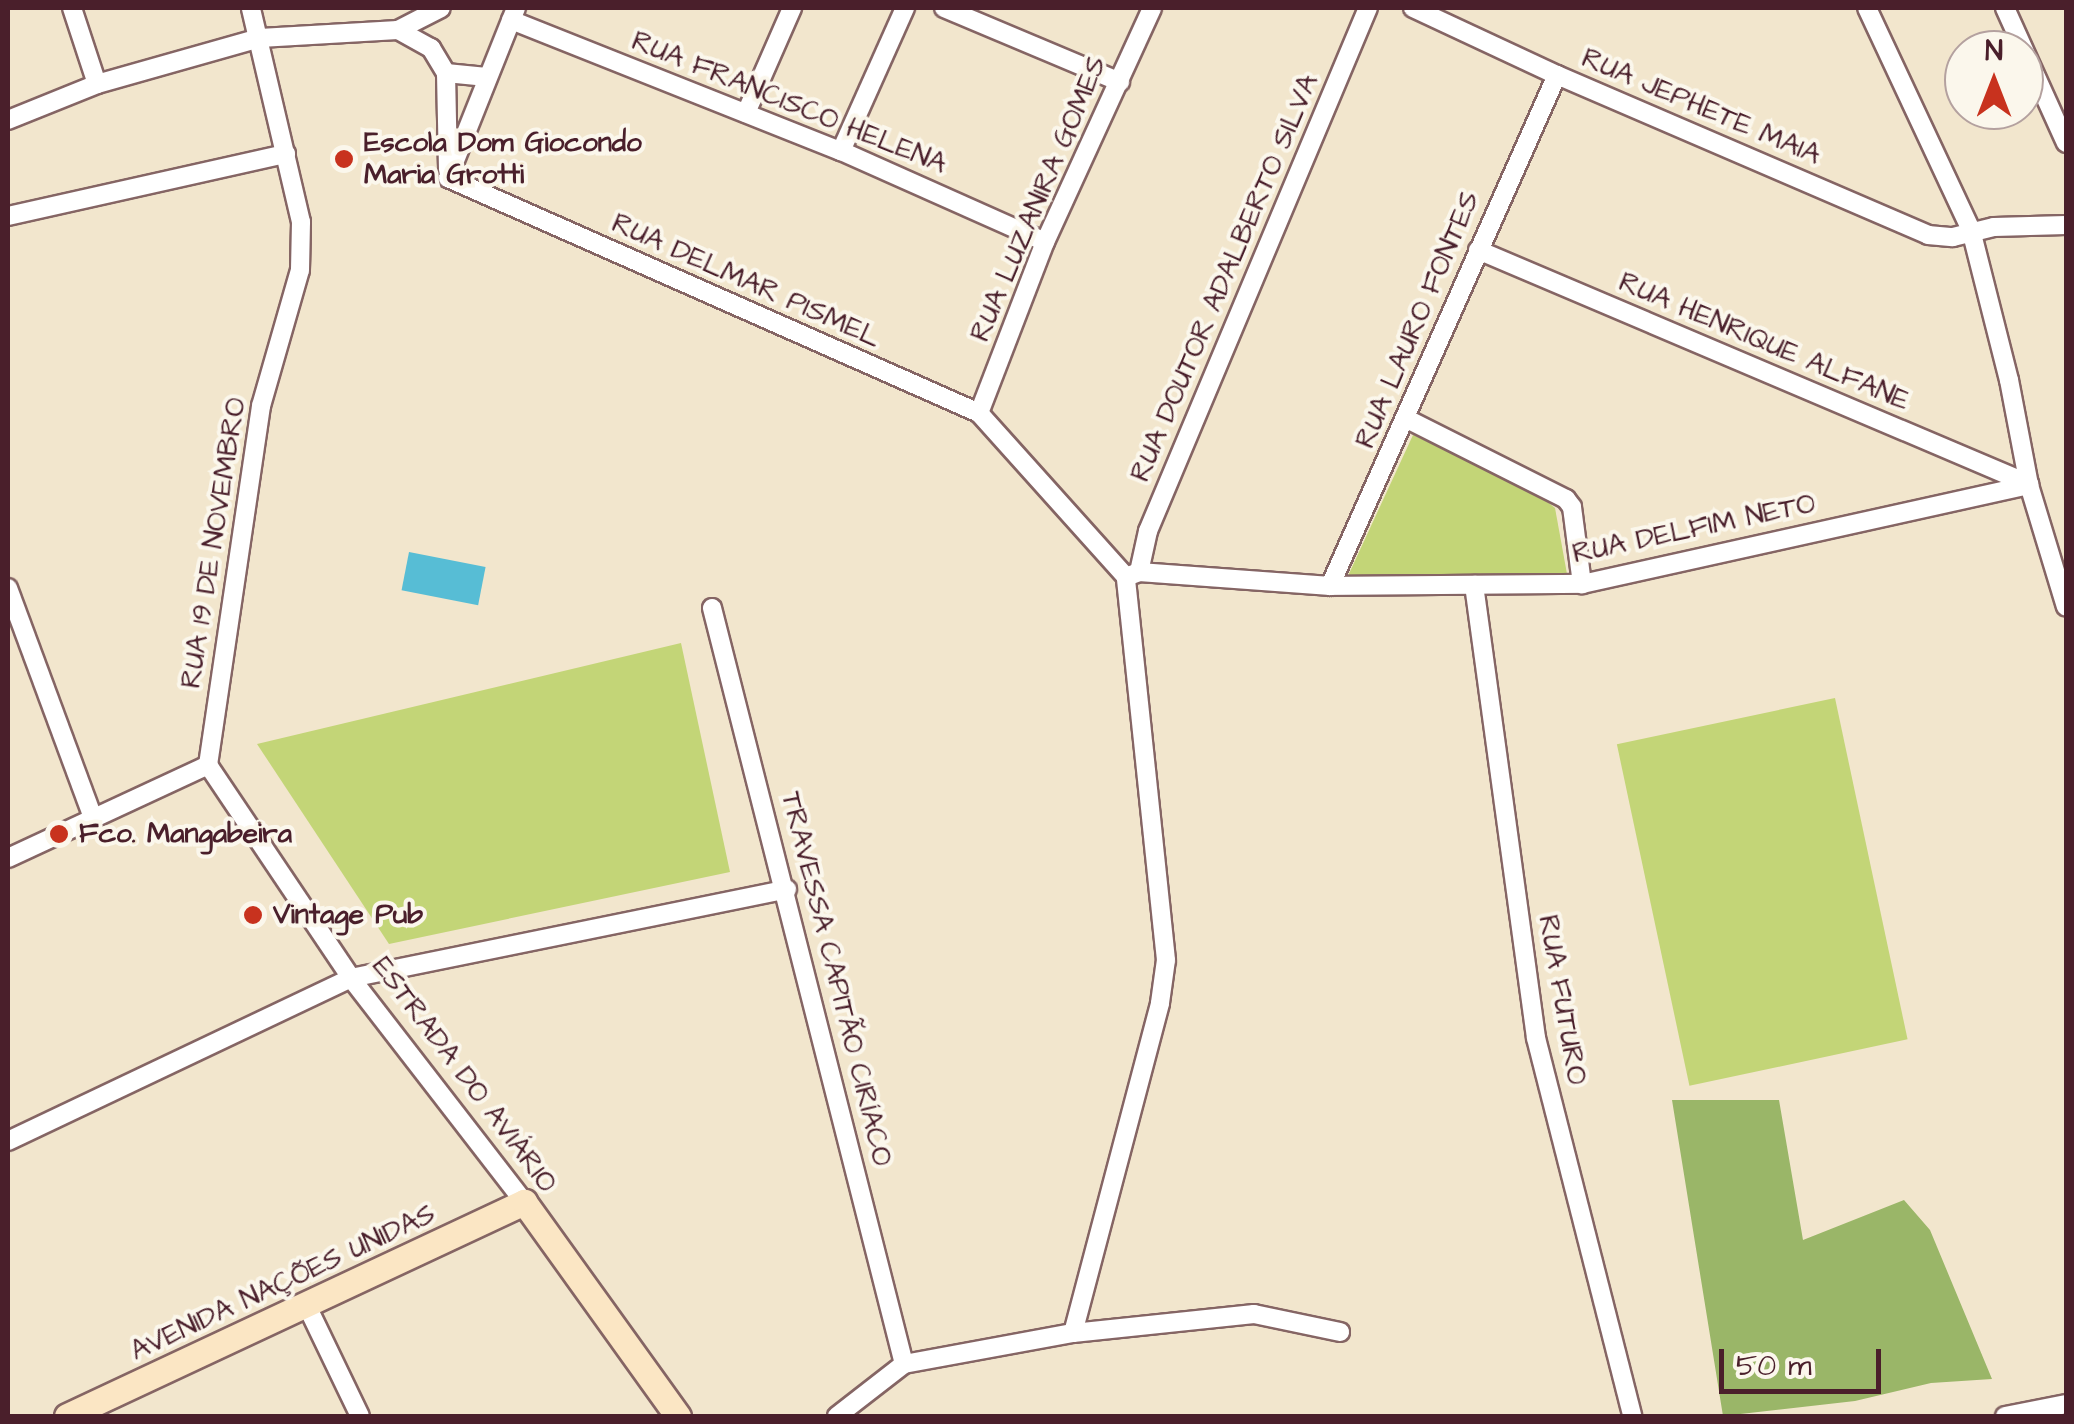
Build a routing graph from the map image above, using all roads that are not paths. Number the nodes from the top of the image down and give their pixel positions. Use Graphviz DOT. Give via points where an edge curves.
graph roads {
  1 [pos="72,8"];
  2 [pos="251,8"];
  3 [pos="441,8"];
  4 [pos="792,8"];
  5 [pos="905,8"];
  6 [pos="944,8"];
  7 [pos="1152,8"];
  8 [pos="1368,8"];
  9 [pos="1412,8"];
  10 [pos="1867,8"];
  11 [pos="2005,8"];
  12 [pos="514,14"];
  13 [pos="398,30"];
  14 [pos="260,38"];
  15 [pos="446,73"];
  16 [pos="1556,75"];
  17 [pos="488,77"];
  18 [pos="1120,82"];
  19 [pos="97,84"];
  20 [pos="746,113"];
  21 [pos="8,120"];
  22 [pos="2066,144"];
  23 [pos="840,151"];
  24 [pos="286,154"];
  25 [pos="448,178"];
  26 [pos="8,216"];
  27 [pos="2066,225"];
  28 [pos="1971,230"];
  29 [pos="1045,242"];
  30 [pos="1478,250"];
  31 [pos="979,413"];
  32 [pos="1406,419"];
  33 [pos="2030,484"];
  34 [pos="1132,574"];
  35 [pos="1582,584"];
  36 [pos="1330,586"];
  37 [pos="1474,586"];
  38 [pos="8,588"];
  39 [pos="2066,606"];
  40 [pos="712,608"];
  41 [pos="208,765"];
  42 [pos="93,818"];
  43 [pos="8,858"];
  44 [pos="787,889"];
  45 [pos="351,978"];
  46 [pos="8,1141"];
  47 [pos="524,1202"];
  48 [pos="307,1306"];
  49 [pos="1340,1332"];
  50 [pos="1073,1334"];
  51 [pos="904,1364"];
  52 [pos="2066,1404"];
  53 [pos="67,1416"];
  54 [pos="360,1416"];
  55 [pos="678,1416"];
  56 [pos="837,1416"];
  57 [pos="1632,1416"];
  58 [pos="2005,1416"];
  1 -- 19 [label="street"];
  2 -- 14 [label="street, RUA 19 DE NOVEMBRO"];
  3 -- 13 [label="street"];
  4 -- 20 [label="street"];
  5 -- 23 [label="street"];
  6 -- 18 [label="street"];
  7 -- 18 [label="street, RUA LUZANIRA GOMES"];
  8 -- 34 [label="street, RUA DOUTOR ADALBERTO SILVA"];
  9 -- 16 [label="street, RUA JEPHETE MAIA"];
  10 -- 28 [label="street"];
  11 -- 22 [label="street"];
  12 -- 17 [label="street"];
  12 -- 20 [label="street, RUA FRANCISCO HELENA"];
  13 -- 14 [label="street"];
  13 -- 15 [label="street" via="430,48"];
  14 -- 19 [label="street"];
  14 -- 24 [label="street, RUA 19 DE NOVEMBRO"];
  15 -- 17 [label="street"];
  15 -- 25 [label="street"];
  16 -- 28 [label="street, RUA JEPHETE MAIA" via="1928,235"];
  16 -- 30 [label="street, RUA LAURO FONTES"];
  17 -- 25 [label="street"];
  18 -- 29 [label="street, RUA LUZANIRA GOMES"];
  19 -- 21 [label="street"];
  20 -- 23 [label="street, RUA FRANCISCO HELENA"];
  23 -- 29 [label="street, RUA FRANCISCO HELENA"];
  24 -- 26 [label="street"];
  24 -- 41 [label="street, RUA 19 DE NOVEMBRO" via="301,222 300,270 261,406"];
  25 -- 31 [label="street, RUA DELMAR PISMEL"];
  27 -- 28 [label="street, RUA JEPHETE MAIA"];
  28 -- 33 [label="street"];
  29 -- 31 [label="street, RUA LUZANIRA GOMES"];
  30 -- 32 [label="street, RUA LAURO FONTES"];
  30 -- 33 [label="street, RUA HENRIQUE ALFANE"];
  31 -- 34 [label="street, RUA DELMAR PISMEL"];
  32 -- 35 [label="street" via="1566,499"];
  32 -- 36 [label="street, RUA LAURO FONTES"];
  33 -- 35 [label="street, RUA DELFIM NETO"];
  33 -- 39 [label="street"];
  34 -- 36 [label="street, RUA DELFIM NETO"];
  34 -- 50 [label="street" via="1166,960"];
  35 -- 37 [label="street, RUA DELFIM NETO"];
  36 -- 37 [label="street, RUA DELFIM NETO"];
  37 -- 57 [label="street, RUA FUTURO" via="1536,1038"];
  38 -- 42 [label="street"];
  40 -- 44 [label="street, TRAVESSA CAPITÃO CIRÍACO"];
  41 -- 42 [label="street"];
  41 -- 45 [label="street, ESTRADA DO AVIÁRIO"];
  42 -- 43 [label="street"];
  44 -- 45 [label="street"];
  44 -- 51 [label="street, TRAVESSA CAPITÃO CIRÍACO"];
  45 -- 46 [label="street"];
  45 -- 47 [label="street, ESTRADA DO AVIÁRIO"];
  47 -- 48 [label="street, AVENIDA NAÇÕES UNIDAS"];
  47 -- 55 [label="street, ESTRADA DO AVIÁRIO"];
  48 -- 53 [label="street, AVENIDA NAÇÕES UNIDAS"];
  48 -- 54 [label="street"];
  49 -- 50 [label="street" via="1254,1314"];
  50 -- 51 [label="street"];
  51 -- 56 [label="street"];
  52 -- 58 [label="street"];
}
